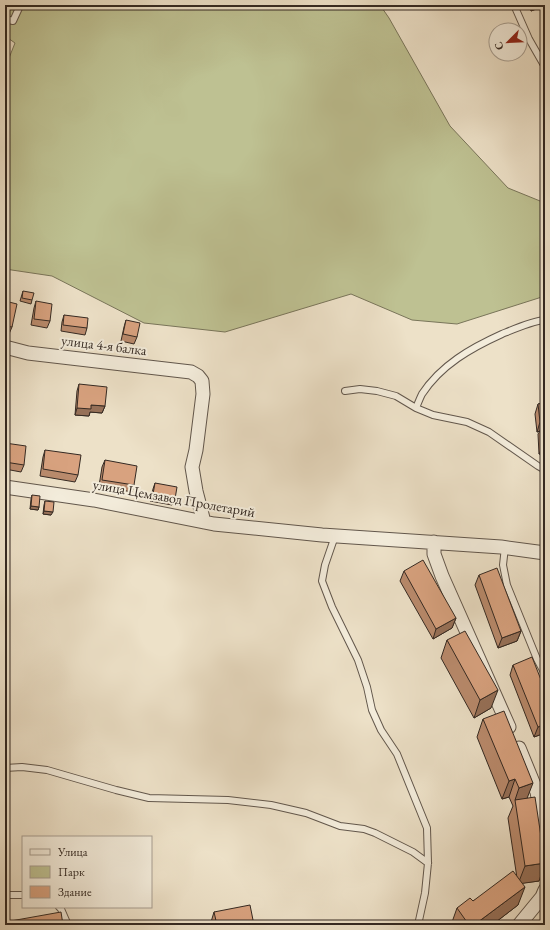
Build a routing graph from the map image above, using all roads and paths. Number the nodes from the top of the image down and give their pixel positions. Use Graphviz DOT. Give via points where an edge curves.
graph roads {
  1 [pos="18,5"];
  2 [pos="514,5"];
  3 [pos="5,19"];
  4 [pos="545,67"];
  5 [pos="545,320"];
  6 [pos="5,348"];
  7 [pos="345,391"];
  8 [pos="416,408"];
  9 [pos="545,470"];
  10 [pos="5,487"];
  11 [pos="204,522"];
  12 [pos="335,536"];
  13 [pos="434,542"];
  14 [pos="505,547"];
  15 [pos="545,553"];
  16 [pos="545,674"];
  17 [pos="5,768"];
  18 [pos="545,836"];
  19 [pos="428,863"];
  20 [pos="545,890"];
  21 [pos="5,895"];
  22 [pos="22,895"];
  23 [pos="60,908"];
  24 [pos="68,925"];
  25 [pos="418,925"];
  26 [pos="519,925"];
  1 -- 3 [label="lane" via="13,21"];
  2 -- 4 [label="lane"];
  5 -- 8 [label="lane" via="512,330 480,344 452,361 422,394"];
  6 -- 11 [label="street, улица 4-я балка" via="28,353 191,372 198,376 202,381 203,394 192,467"];
  7 -- 8 [label="lane" via="377,391 396,396"];
  8 -- 9 [label="lane" via="433,415 467,422 489,432"];
  10 -- 11 [label="street, улица Цемзавод Пролетарий" via="94,500"];
  11 -- 12 [label="street, улица Цемзавод Пролетарий"];
  12 -- 13 [label="street, улица Цемзавод Пролетарий"];
  12 -- 19 [label="lane" via="322,581 358,660 372,710 381,730 397,754 427,828"];
  13 -- 14 [label="street, улица Цемзавод Пролетарий"];
  13 -- 18 [label="street" via="434,554 442,576 537,792"];
  14 -- 15 [label="street, улица Цемзавод Пролетарий"];
  14 -- 16 [label="lane" via="503,565 507,585"];
  17 -- 19 [label="lane" via="47,770 149,798 228,800 306,812 340,826 375,833 413,852"];
  19 -- 25 [label="lane"];
  20 -- 26 [label="street"];
  21 -- 22 [label="lane"];
  23 -- 24 [label="lane"];
}
